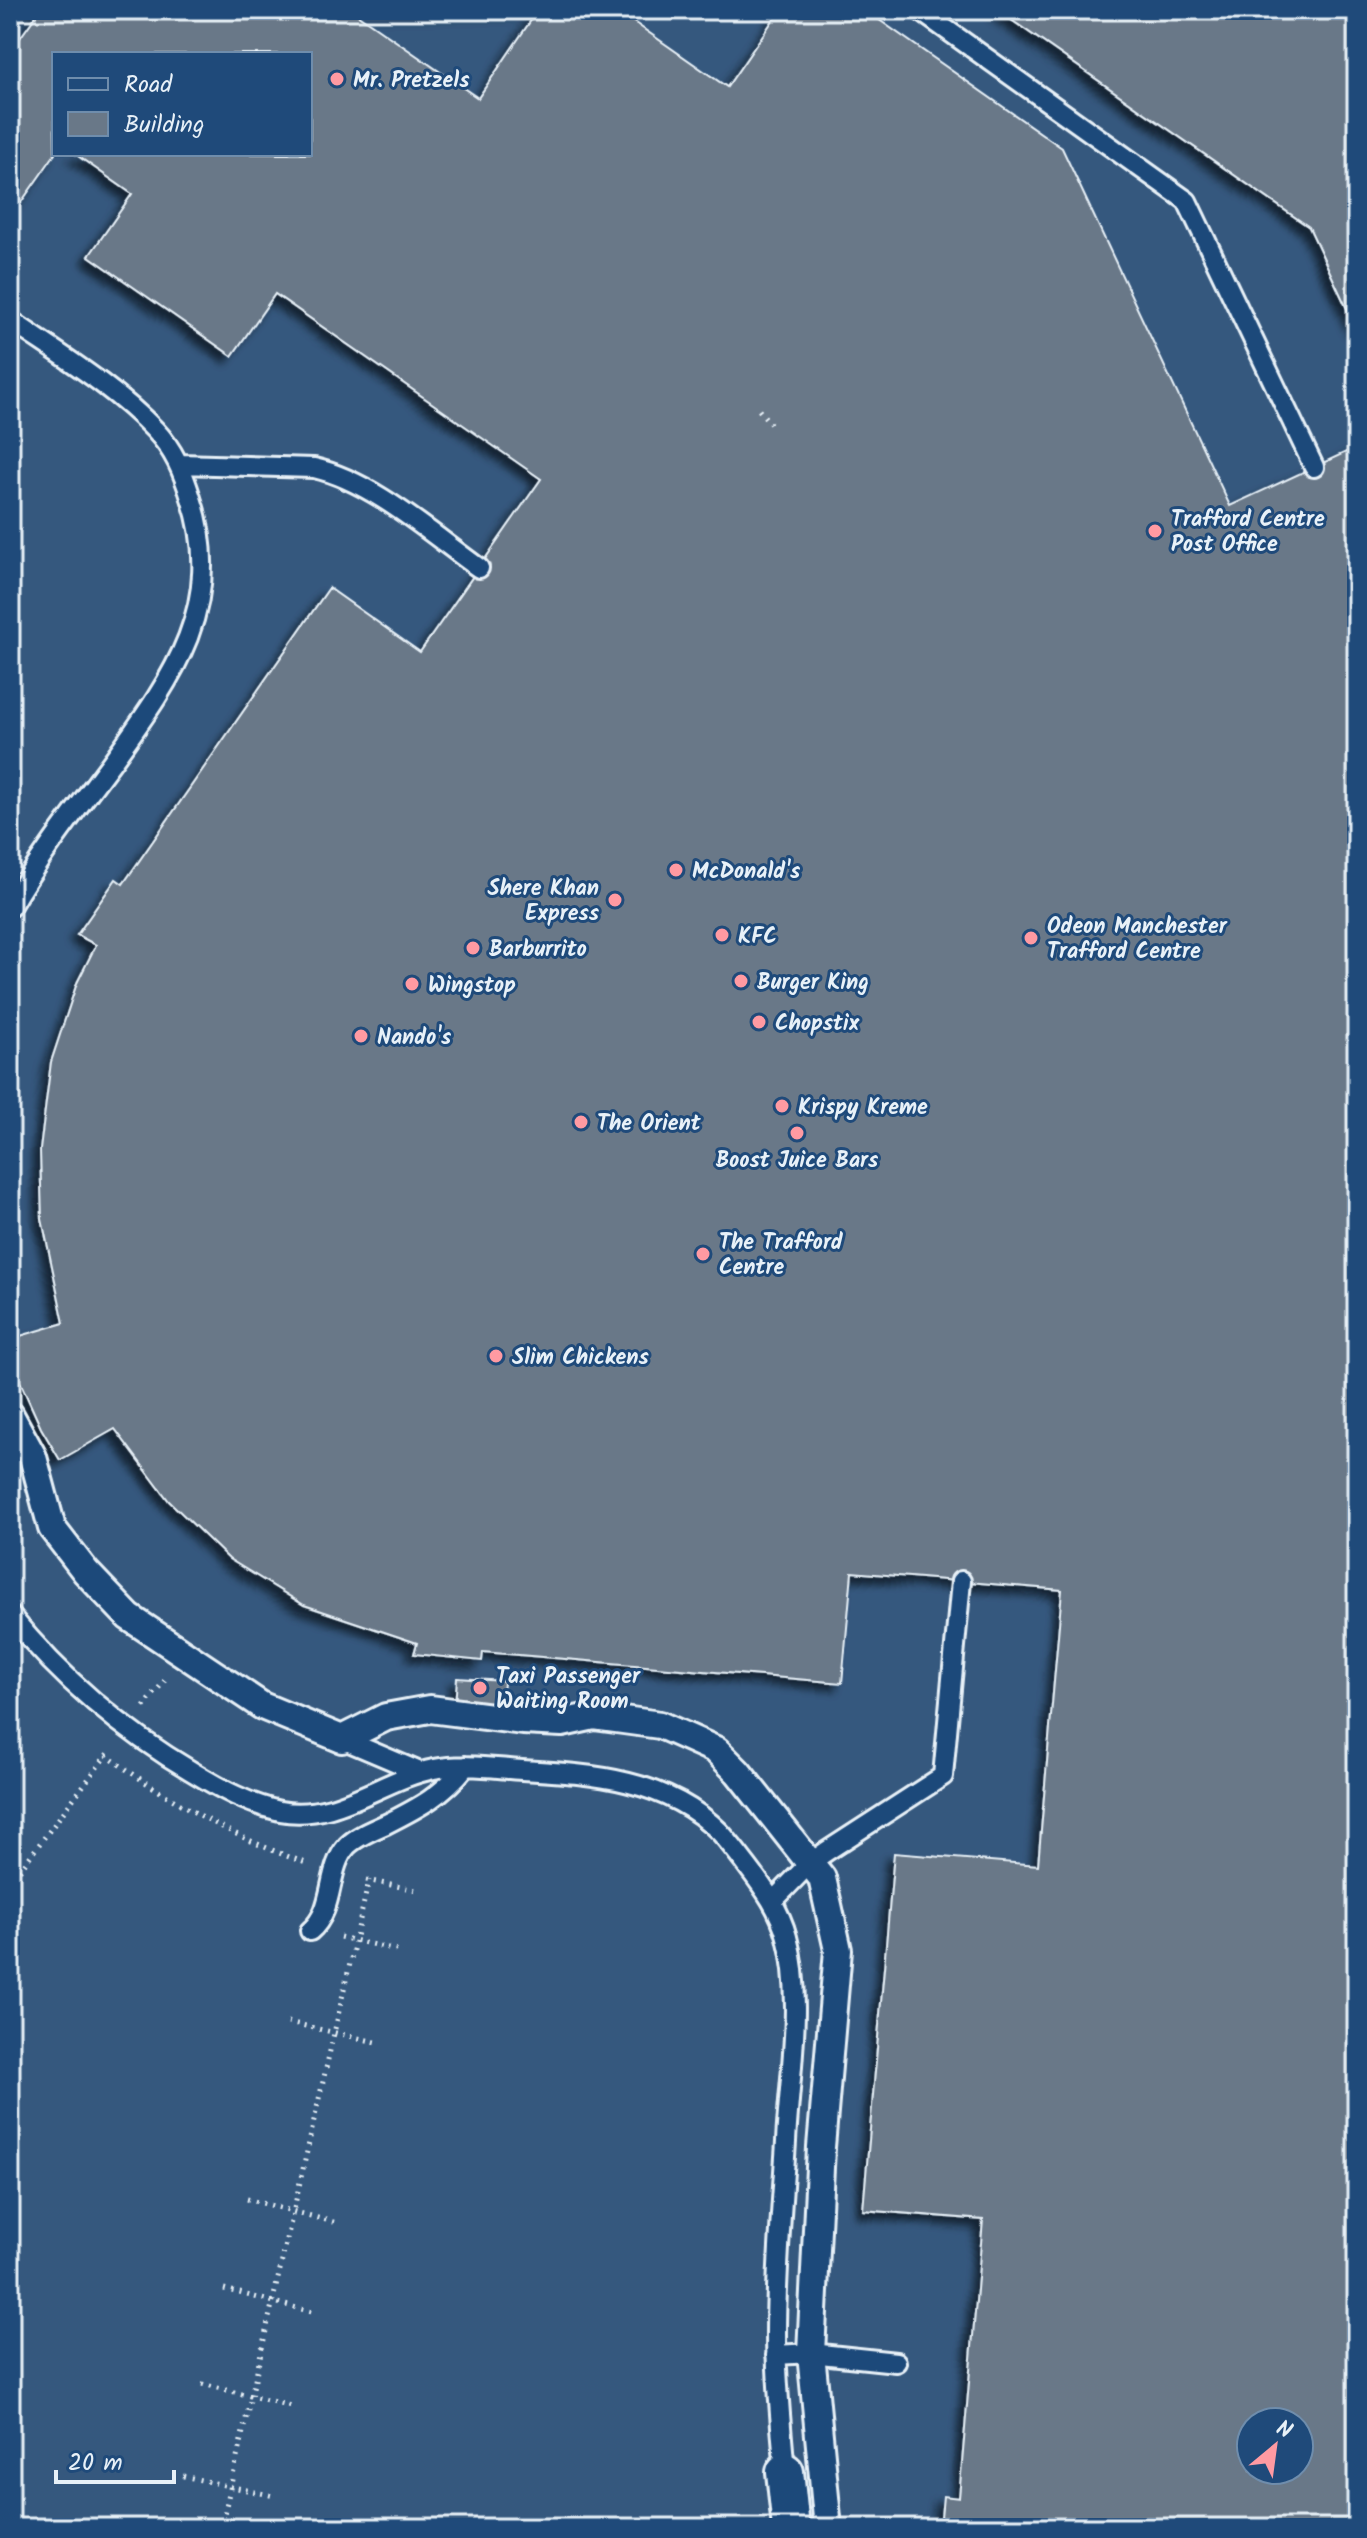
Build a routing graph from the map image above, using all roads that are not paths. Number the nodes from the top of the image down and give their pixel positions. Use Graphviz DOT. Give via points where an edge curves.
graph roads {
  1 [pos="919,10"];
  2 [pos="10,320"];
  3 [pos="180,464"];
  4 [pos="1314,467"];
  5 [pos="479,568"];
  6 [pos="10,907"];
  7 [pos="10,1415"];
  8 [pos="961,1581"];
  9 [pos="10,1615"];
  10 [pos="342,1739"];
  11 [pos="466,1766"];
  12 [pos="420,1772"];
  13 [pos="810,1863"];
  14 [pos="773,1901"];
  15 [pos="310,1931"];
  16 [pos="811,2353"];
  17 [pos="776,2355"];
  18 [pos="896,2362"];
  19 [pos="785,2472"];
  20 [pos="791,2528"];
  21 [pos="828,2528"];
  1 -- 4 [label="lane" via="1187,201"];
  2 -- 3 [label="lane" via="126,403 157,431"];
  3 -- 5 [label="lane" via="335,473 358,482"];
  3 -- 6 [label="lane" via="199,521 202,569 197,613 180,660"];
  7 -- 10 [label="street" via="33,1457 52,1528 129,1617 262,1706"];
  8 -- 13 [label="lane" via="943,1776"];
  9 -- 12 [label="lane" via="126,1729 248,1802 284,1812 317,1811 350,1803"];
  10 -- 12 [label="lane"];
  10 -- 13 [label="street" via="386,1717 430,1709 523,1721 562,1723 594,1716 660,1725 716,1750"];
  11 -- 12 [label="lane"];
  11 -- 14 [label="lane" via="582,1774 653,1789 702,1816 722,1834"];
  11 -- 15 [label="lane" via="426,1804 353,1841 344,1851 322,1917"];
  13 -- 14 [label="lane"];
  13 -- 16 [label="street" via="822,1878 838,1950"];
  14 -- 17 [label="lane" via="786,1932 795,1985"];
  16 -- 17 [label="lane"];
  16 -- 18 [label="lane"];
  16 -- 21 [label="street"];
  17 -- 19 [label="lane"];
  19 -- 20 [label="street"];
}
